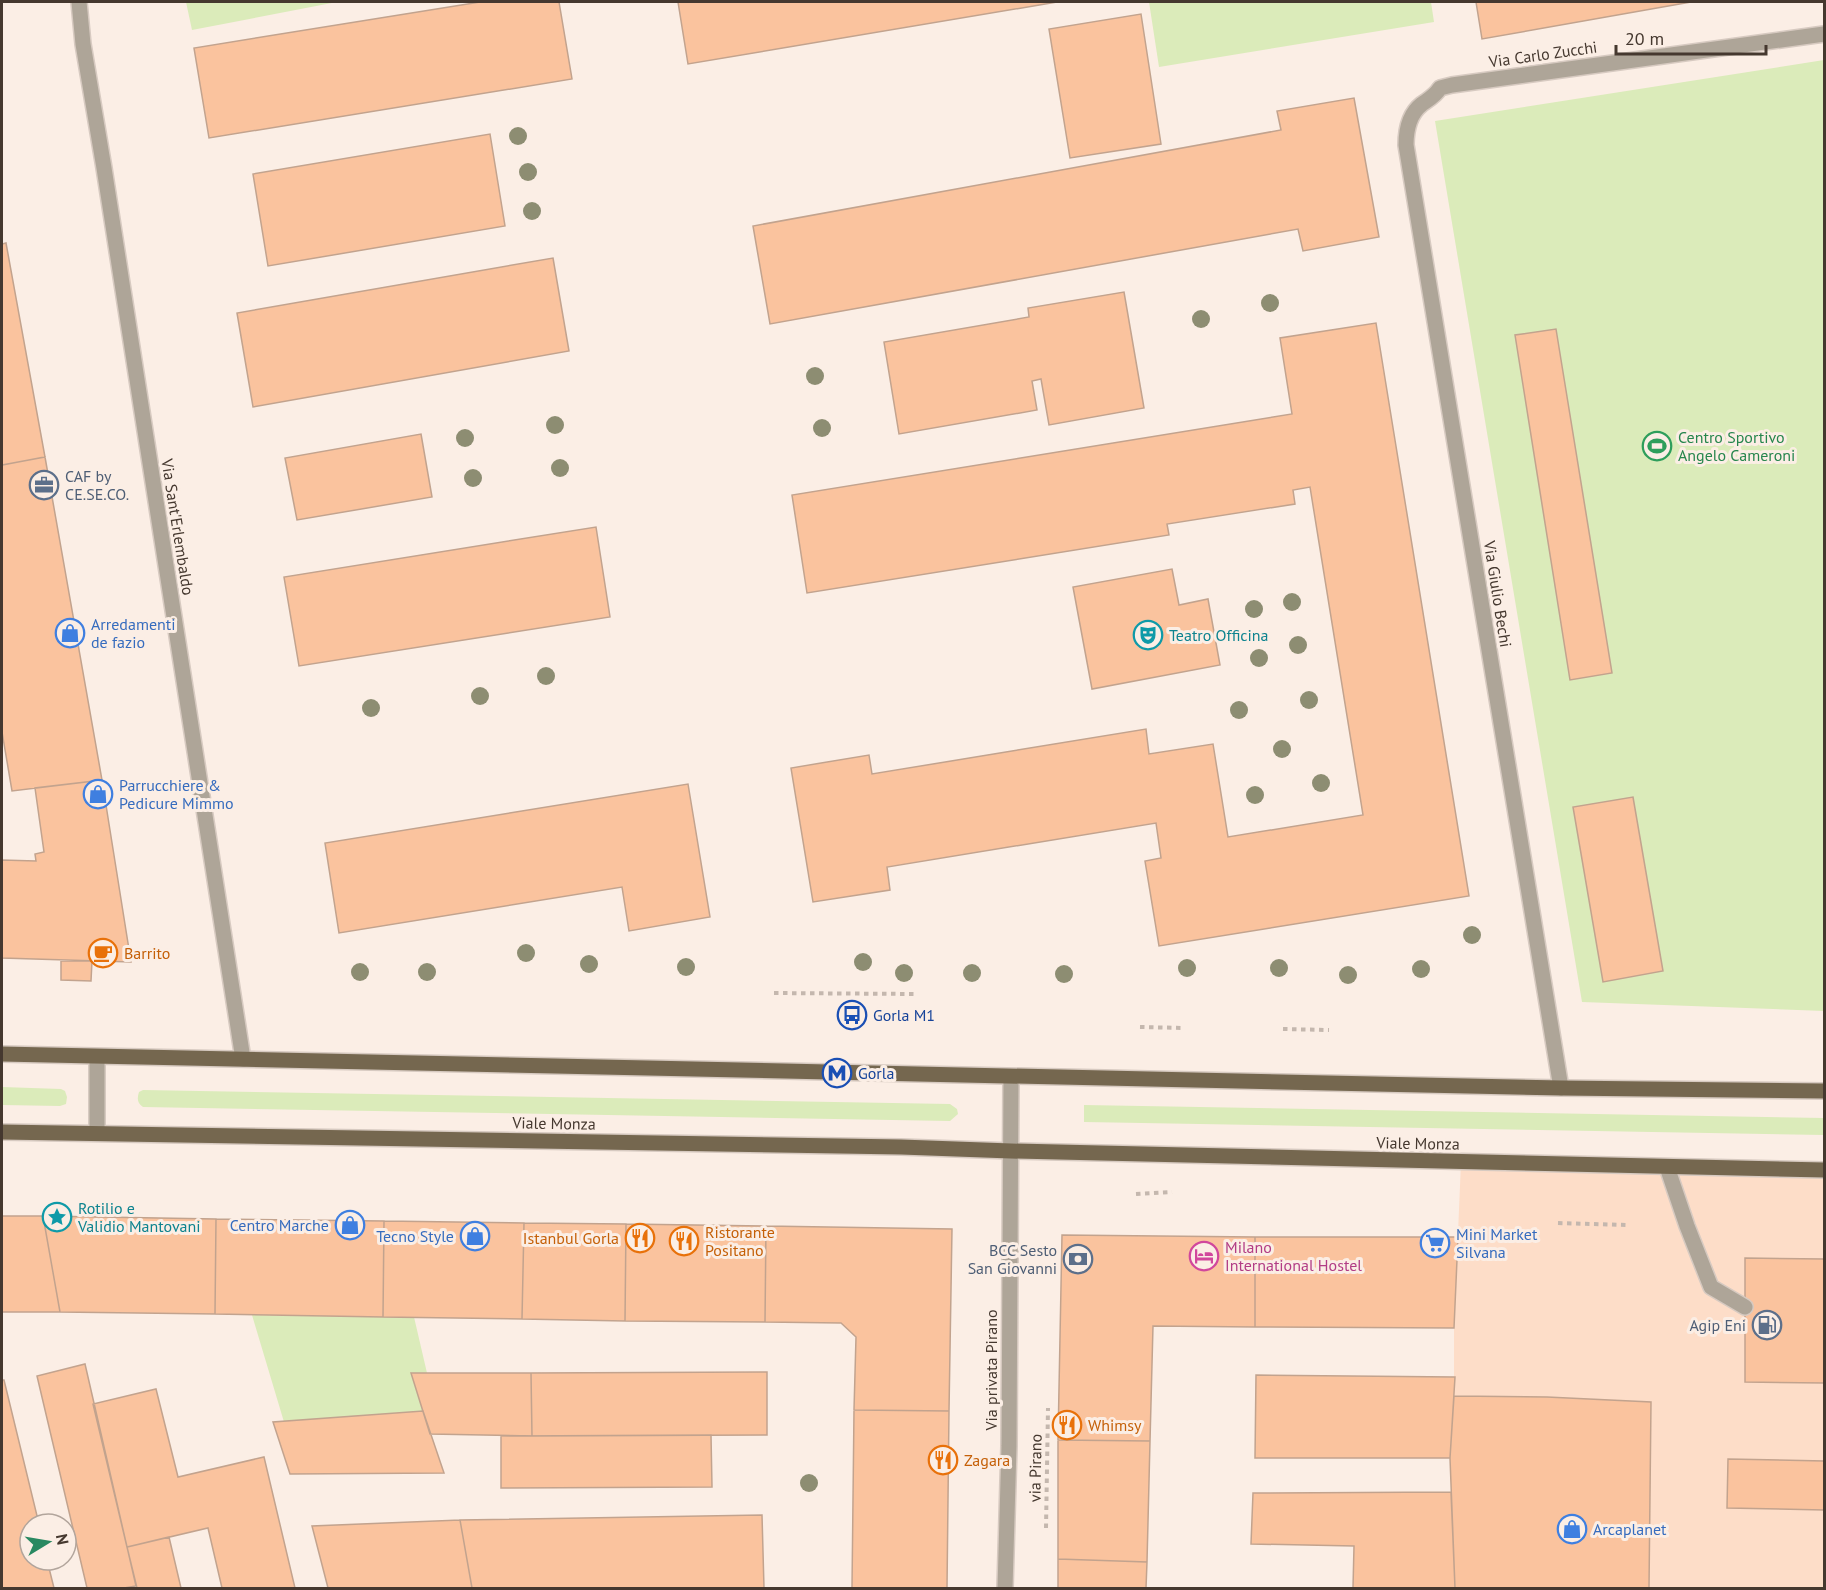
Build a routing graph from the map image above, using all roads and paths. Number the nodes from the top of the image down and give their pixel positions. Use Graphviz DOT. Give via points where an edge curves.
graph roads {
  1 [pos="79,2"];
  2 [pos="1824,34"];
  3 [pos="1417,108"];
  4 [pos="774,993"];
  5 [pos="916,994"];
  6 [pos="1140,1027"];
  7 [pos="1184,1028"];
  8 [pos="1283,1029"];
  9 [pos="1329,1030"];
  10 [pos="2,1054"];
  11 [pos="97,1057"];
  12 [pos="243,1059"];
  13 [pos="1011,1077"];
  14 [pos="1561,1088"];
  15 [pos="1824,1091"];
  16 [pos="2,1132"];
  17 [pos="97,1133"];
  18 [pos="1011,1151"];
  19 [pos="1667,1167"];
  20 [pos="1824,1170"];
  21 [pos="1175,1192"];
  22 [pos="1136,1194"];
  23 [pos="1558,1223"];
  24 [pos="1626,1225"];
  25 [pos="1745,1307"];
  26 [pos="1048,1408"];
  27 [pos="1046,1528"];
  28 [pos="1005,1588"];
  1 -- 12 [label="street, Via Sant'Erlembaldo"];
  2 -- 3 [label="street, Via Carlo Zucchi" via="1452,84 1440,88"];
  3 -- 14 [label="street, Via Giulio Bechi" via="1406,132 1406,145"];
  4 -- 5 [label="path"];
  6 -- 7 [label="path"];
  8 -- 9 [label="path"];
  10 -- 11 [label="main road"];
  11 -- 12 [label="main road"];
  11 -- 17 [label="street"];
  12 -- 13 [label="main road"];
  13 -- 14 [label="main road"];
  13 -- 18 [label="street"];
  14 -- 15 [label="main road"];
  16 -- 17 [label="main road, Viale Monza"];
  17 -- 18 [label="main road, Viale Monza"];
  18 -- 19 [label="main road, Viale Monza"];
  18 -- 28 [label="street, Via privata Pirano"];
  19 -- 20 [label="main road, Viale Monza"];
  19 -- 25 [label="street" via="1711,1287"];
  21 -- 22 [label="path"];
  23 -- 24 [label="path"];
  26 -- 27 [label="path, via Pirano"];
}
